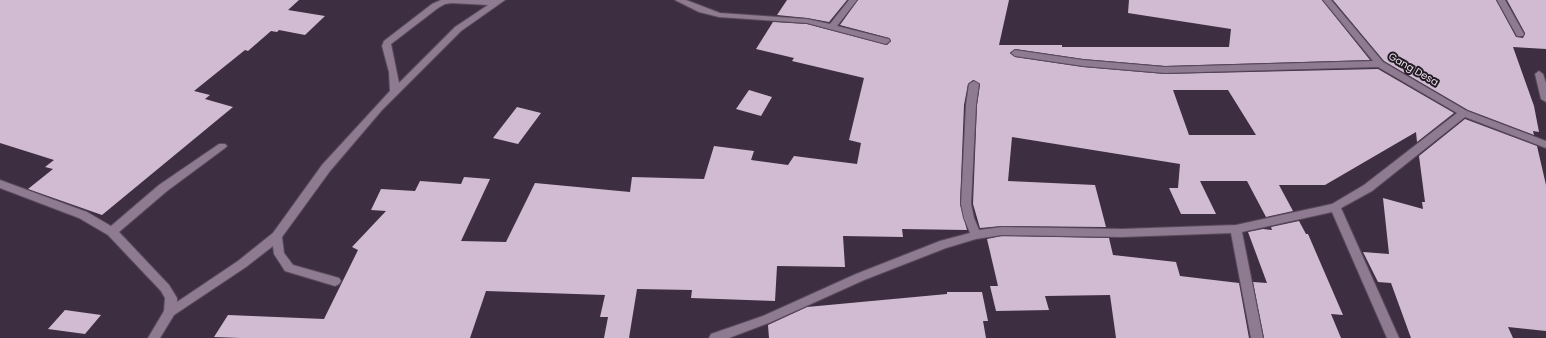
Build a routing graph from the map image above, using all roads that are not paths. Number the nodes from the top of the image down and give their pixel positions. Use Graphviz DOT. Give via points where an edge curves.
graph roads {
  1 [pos="679,0"];
  2 [pos="852,0"];
  3 [pos="1328,0"];
  4 [pos="1501,0"];
  5 [pos="499,2"];
  6 [pos="833,26"];
  7 [pos="1520,34"];
  8 [pos="886,41"];
  9 [pos="1015,53"];
  10 [pos="1380,64"];
  11 [pos="1539,74"];
  12 [pos="974,84"];
  13 [pos="395,92"];
  14 [pos="1546,99"];
  15 [pos="1464,113"];
  16 [pos="1546,144"];
  17 [pos="222,146"];
  18 [pos="0,184"];
  19 [pos="1335,207"];
  20 [pos="1236,229"];
  21 [pos="112,232"];
  22 [pos="976,235"];
  23 [pos="277,236"];
  24 [pos="335,281"];
  25 [pos="170,312"];
  26 [pos="154,338"];
  27 [pos="715,338"];
  28 [pos="1257,338"];
  29 [pos="1393,338"];
  1 -- 6 [label="street" via="719,15 807,21"];
  2 -- 6 [label="street"];
  3 -- 10 [label="street, Gang Desa"];
  4 -- 7 [label="street"];
  5 -- 13 [label="street" via="458,30"];
  5 -- 13 [label="street" via="443,2 387,44"];
  6 -- 8 [label="street"];
  9 -- 10 [label="street" via="1090,64 1165,70"];
  10 -- 15 [label="street, Gang Desa"];
  11 -- 14 [label="street"];
  12 -- 22 [label="street" via="966,204"];
  13 -- 23 [label="street" via="354,134 326,168"];
  15 -- 16 [label="street, Gang Desa"];
  15 -- 19 [label="street" via="1368,188"];
  17 -- 21 [label="street" via="163,188"];
  18 -- 21 [label="street" via="83,215"];
  19 -- 20 [label="street"];
  19 -- 29 [label="street"];
  20 -- 22 [label="street" via="1122,233 1002,231"];
  20 -- 28 [label="street"];
  21 -- 25 [label="street" via="165,288 171,298"];
  22 -- 27 [label="street" via="902,260 767,319"];
  23 -- 24 [label="street" via="280,254 289,268"];
  23 -- 25 [label="street" via="242,264"];
  25 -- 26 [label="street"];
}
